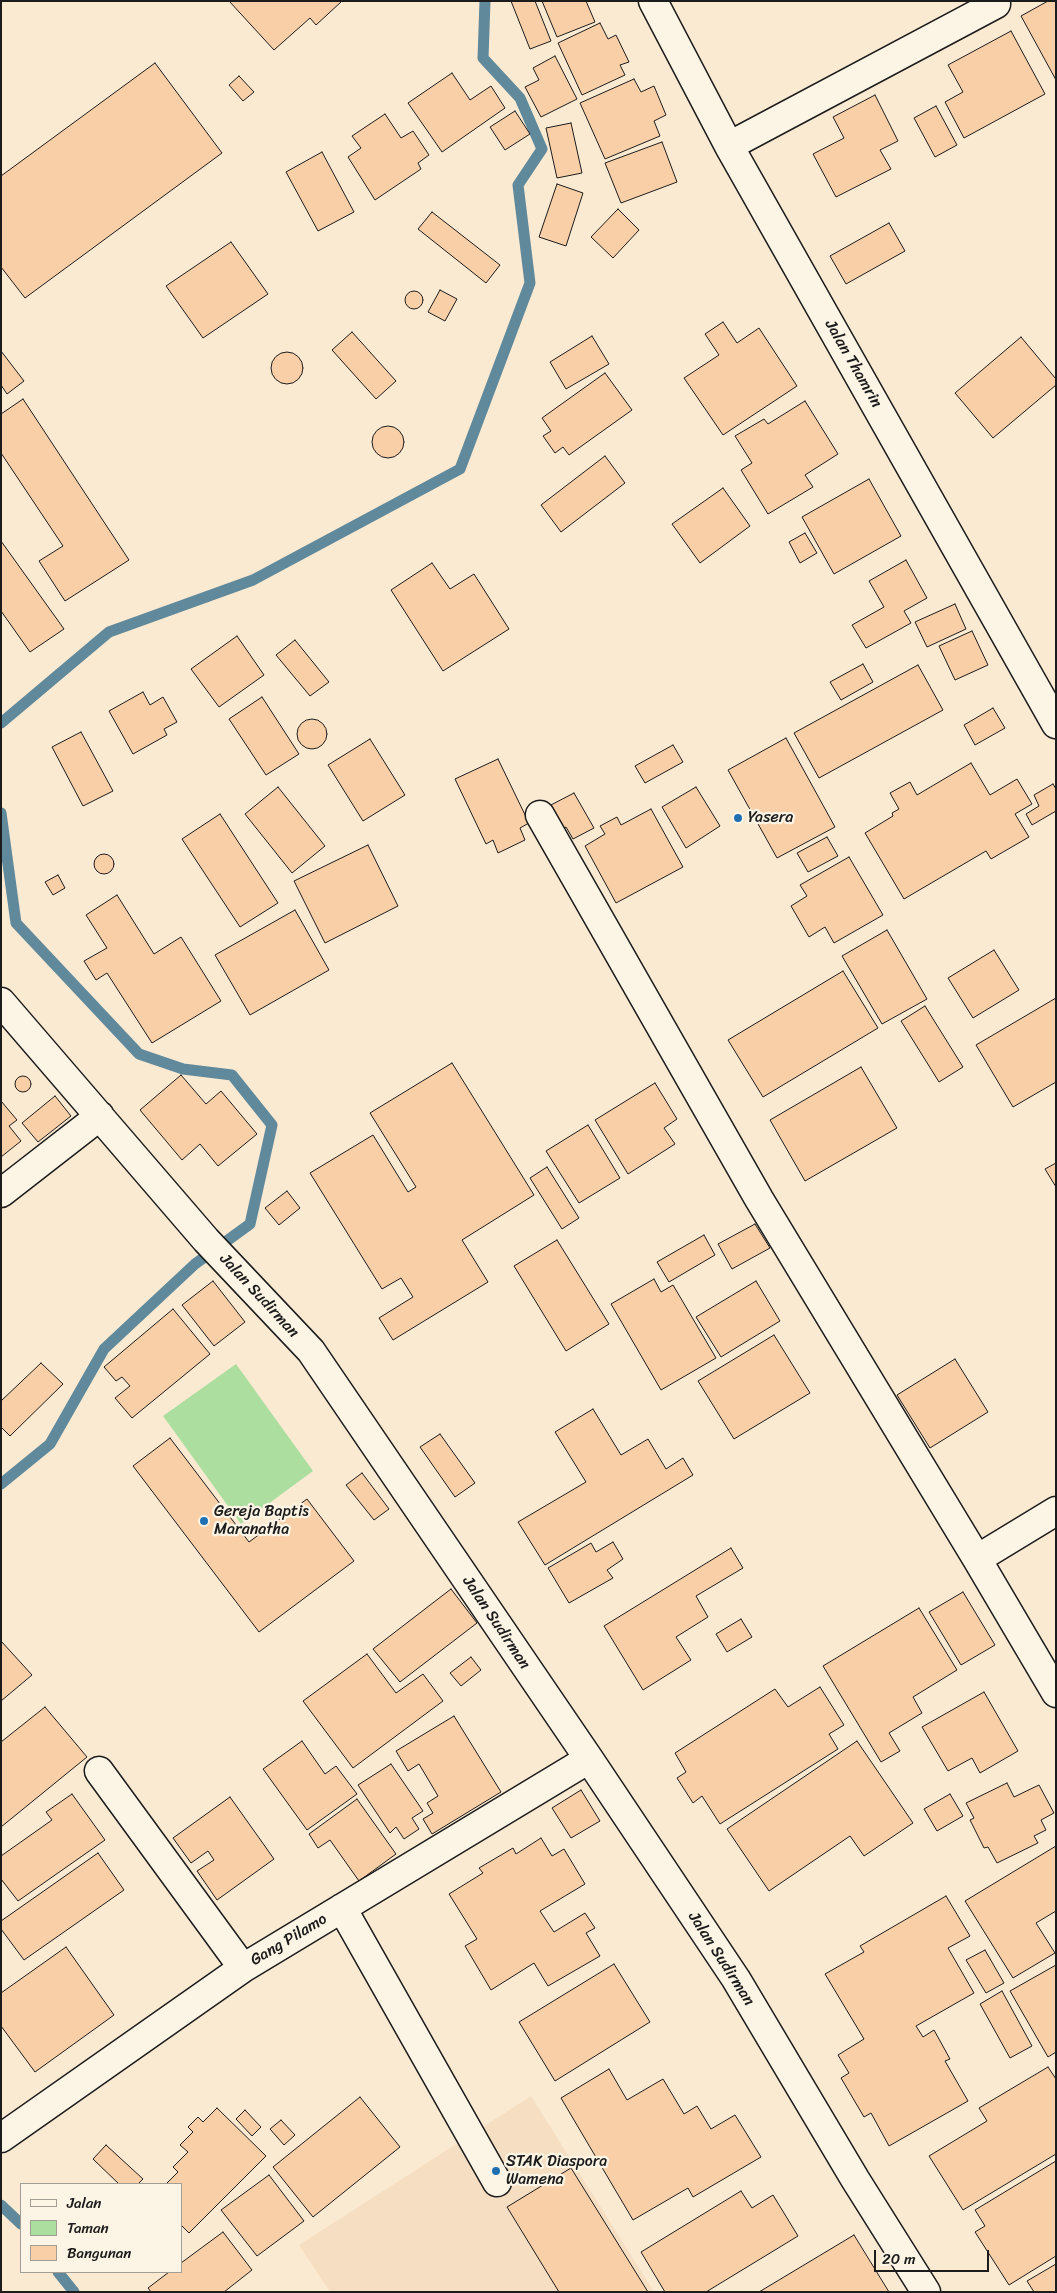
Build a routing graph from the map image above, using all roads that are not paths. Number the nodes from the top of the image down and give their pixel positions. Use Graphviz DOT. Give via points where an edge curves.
graph roads {
  1 [pos="653,1"];
  2 [pos="996,4"];
  3 [pos="728,146"];
  4 [pos="1056,724"];
  5 [pos="540,815"];
  6 [pos="1,1002"];
  7 [pos="100,1116"];
  8 [pos="1,1193"];
  9 [pos="1056,1511"];
  10 [pos="977,1559"];
  11 [pos="1056,1693"];
  12 [pos="589,1759"];
  13 [pos="99,1771"];
  14 [pos="342,1908"];
  15 [pos="243,1968"];
  16 [pos="1,2138"];
  17 [pos="497,2182"];
  18 [pos="926,2292"];
  1 -- 3 [label="street, Jalan Thamrin"];
  2 -- 3 [label="street"];
  3 -- 4 [label="street, Jalan Thamrin"];
  5 -- 10 [label="street" via="759,1199"];
  6 -- 7 [label="street, Jalan Sudirman"];
  7 -- 8 [label="street"];
  7 -- 12 [label="street, Jalan Sudirman" via="206,1240 311,1350"];
  9 -- 10 [label="street"];
  10 -- 11 [label="street"];
  12 -- 14 [label="street, Gang Pilamo"];
  12 -- 18 [label="street, Jalan Sudirman" via="736,1979"];
  13 -- 15 [label="street"];
  14 -- 15 [label="street, Gang Pilamo"];
  14 -- 17 [label="street"];
  15 -- 16 [label="street, Gang Pilamo"];
}
